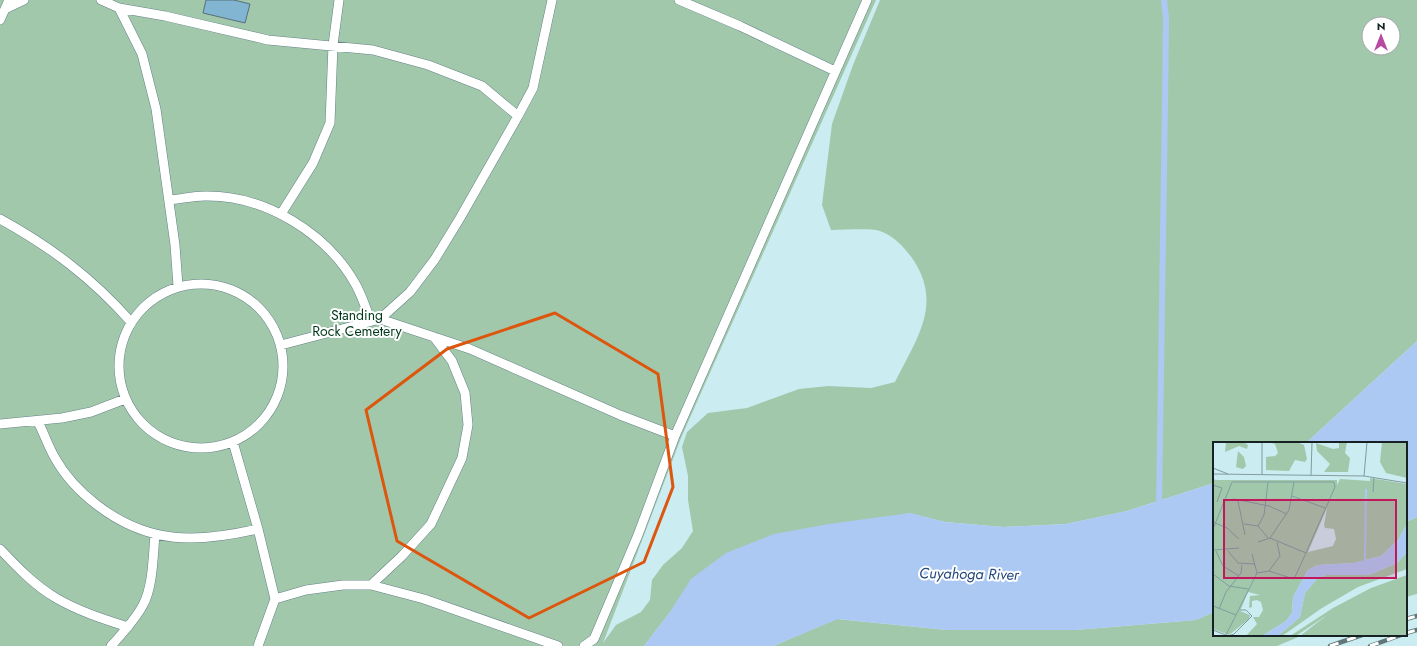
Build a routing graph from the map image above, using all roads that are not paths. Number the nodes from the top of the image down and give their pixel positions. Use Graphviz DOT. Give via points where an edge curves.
graph roads {
  1 [pos="9,0"];
  2 [pos="24,0"];
  3 [pos="101,0"];
  4 [pos="339,0"];
  5 [pos="552,0"];
  6 [pos="679,0"];
  7 [pos="867,0"];
  8 [pos="119,8"];
  9 [pos="5,9"];
  10 [pos="0,20"];
  11 [pos="333,45"];
  12 [pos="835,72"];
  13 [pos="518,116"];
  14 [pos="169,200"];
  15 [pos="281,214"];
  16 [pos="0,218"];
  17 [pos="178,286"];
  18 [pos="376,320"];
  19 [pos="131,322"];
  20 [pos="434,337"];
  21 [pos="281,345"];
  22 [pos="125,399"];
  23 [pos="38,422"];
  24 [pos="0,424"];
  25 [pos="675,436"];
  26 [pos="233,442"];
  27 [pos="258,529"];
  28 [pos="155,535"];
  29 [pos="0,549"];
  30 [pos="371,585"];
  31 [pos="275,599"];
  32 [pos="128,627"];
  33 [pos="111,646"];
  34 [pos="258,646"];
  35 [pos="558,646"];
  36 [pos="584,646"];
  1 -- 9 [label="lane"];
  2 -- 9 [label="lane"];
  3 -- 8 [label="lane"];
  4 -- 11 [label="lane"];
  5 -- 13 [label="lane" via="533,88"];
  6 -- 12 [label="lane"];
  7 -- 12 [label="lane"];
  8 -- 11 [label="lane" via="268,40"];
  8 -- 14 [label="lane" via="142,54 148,74 156,108"];
  9 -- 10 [label="lane"];
  11 -- 13 [label="lane" via="373,50 428,65 482,86"];
  11 -- 15 [label="lane" via="330,123 313,162"];
  12 -- 25 [label="lane"];
  13 -- 18 [label="lane" via="435,259 410,292"];
  14 -- 15 [label="lane" via="206,196 236,200"];
  14 -- 17 [label="lane"];
  15 -- 18 [label="lane" via="310,233 338,258"];
  16 -- 19 [label="lane" via="69,263 106,294"];
  17 -- 19 [label="lane" via="151,300"];
  17 -- 21 [label="lane" via="211,284 242,294 267,316"];
  18 -- 20 [label="lane"];
  18 -- 21 [label="lane"];
  19 -- 22 [label="lane" via="120,347 118,374"];
  20 -- 25 [label="lane" via="470,349"];
  20 -- 30 [label="lane" via="452,360 465,393 468,425 462,458 431,524"];
  21 -- 26 [label="lane" via="283,374 275,402 258,426"];
  22 -- 23 [label="lane" via="91,412"];
  22 -- 26 [label="lane" via="143,426 170,443 202,448"];
  23 -- 24 [label="lane"];
  23 -- 28 [label="lane" via="55,458 79,491 115,518"];
  25 -- 36 [label="lane" via="638,535 594,639"];
  26 -- 27 [label="lane"];
  27 -- 28 [label="lane" via="224,537 187,538"];
  27 -- 31 [label="lane"];
  28 -- 32 [label="lane" via="150,581 144,604"];
  29 -- 32 [label="lane" via="25,575 56,598 94,616"];
  30 -- 31 [label="lane" via="343,585 306,590"];
  30 -- 35 [label="lane" via="424,599"];
  31 -- 34 [label="lane"];
  32 -- 33 [label="lane"];
}
